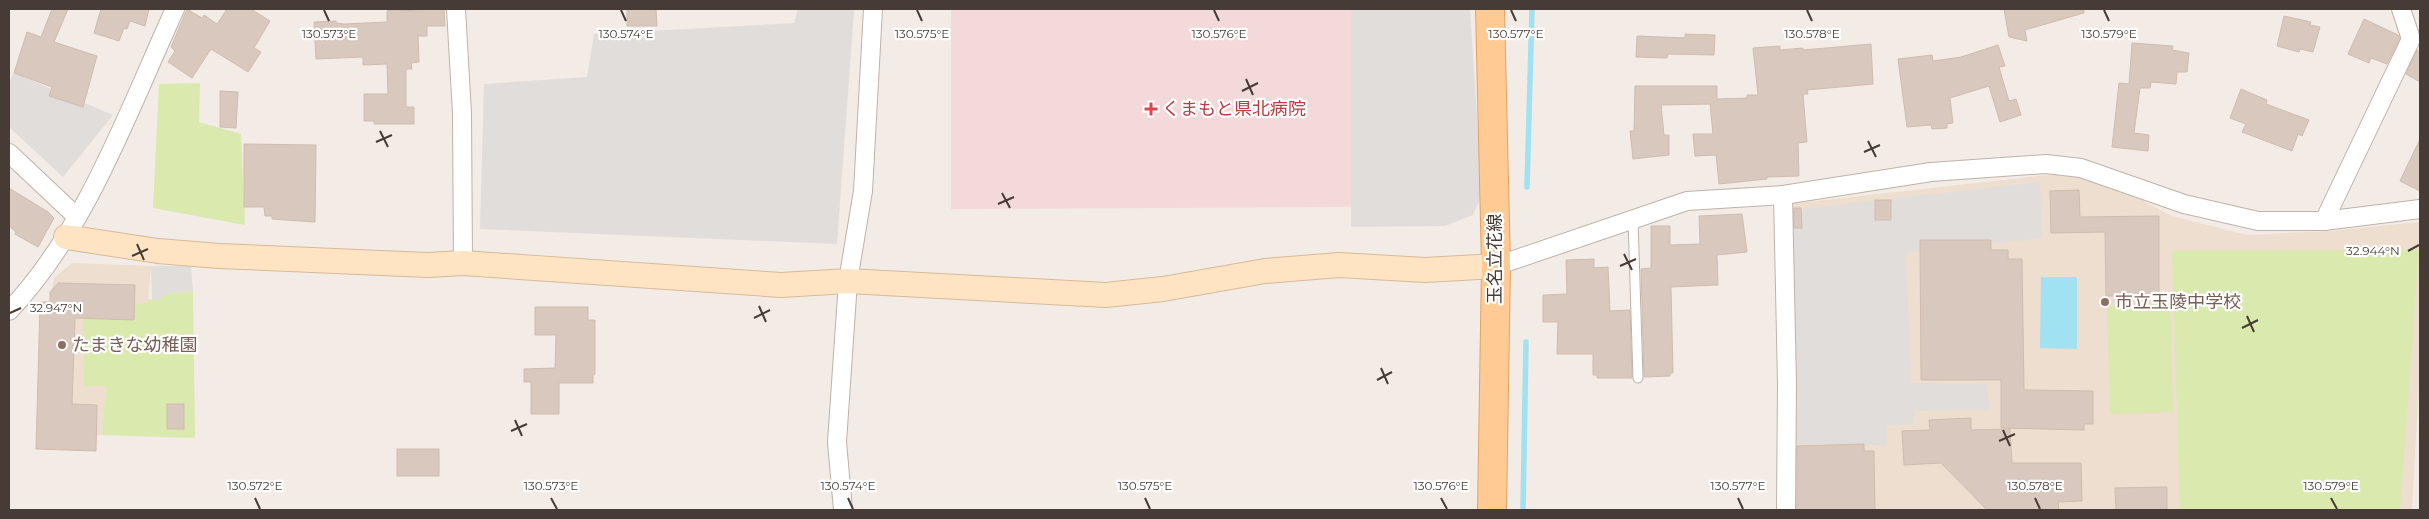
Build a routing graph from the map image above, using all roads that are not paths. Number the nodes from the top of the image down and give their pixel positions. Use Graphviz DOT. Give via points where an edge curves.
graph roads {
  1 [pos="175,9"];
  2 [pos="456,9"];
  3 [pos="873,9"];
  4 [pos="1490,9"];
  5 [pos="2401,9"];
  6 [pos="9,153"];
  7 [pos="1783,196"];
  8 [pos="2420,209"];
  9 [pos="1633,219"];
  10 [pos="2324,221"];
  11 [pos="72,227"];
  12 [pos="463,264"];
  13 [pos="1496,266"];
  14 [pos="848,282"];
  15 [pos="9,311"];
  16 [pos="1638,378"];
  17 [pos="843,510"];
  18 [pos="1492,510"];
  19 [pos="1786,510"];
  1 -- 11 [label="street" via="91,193"];
  2 -- 12 [label="street" via="462,113"];
  3 -- 14 [label="street" via="863,191"];
  4 -- 13 [label="main road, 玉名立花線"];
  5 -- 10 [label="street" via="2411,39"];
  6 -- 11 [label="street"];
  7 -- 9 [label="street" via="1687,201"];
  7 -- 10 [label="street" via="1931,172 2046,164 2081,168 2184,204 2258,221"];
  7 -- 19 [label="street"];
  8 -- 10 [label="street"];
  9 -- 13 [label="street"];
  9 -- 16 [label="lane"];
  11 -- 12 [label="street" via="158,251"];
  11 -- 15 [label="street" via="31,287"];
  12 -- 14 [label="street" via="782,285"];
  13 -- 14 [label="street" via="1424,270 1339,265 1265,271 1163,290 1106,295"];
  13 -- 18 [label="main road, 玉名立花線"];
  14 -- 17 [label="street" via="837,442"];
}
